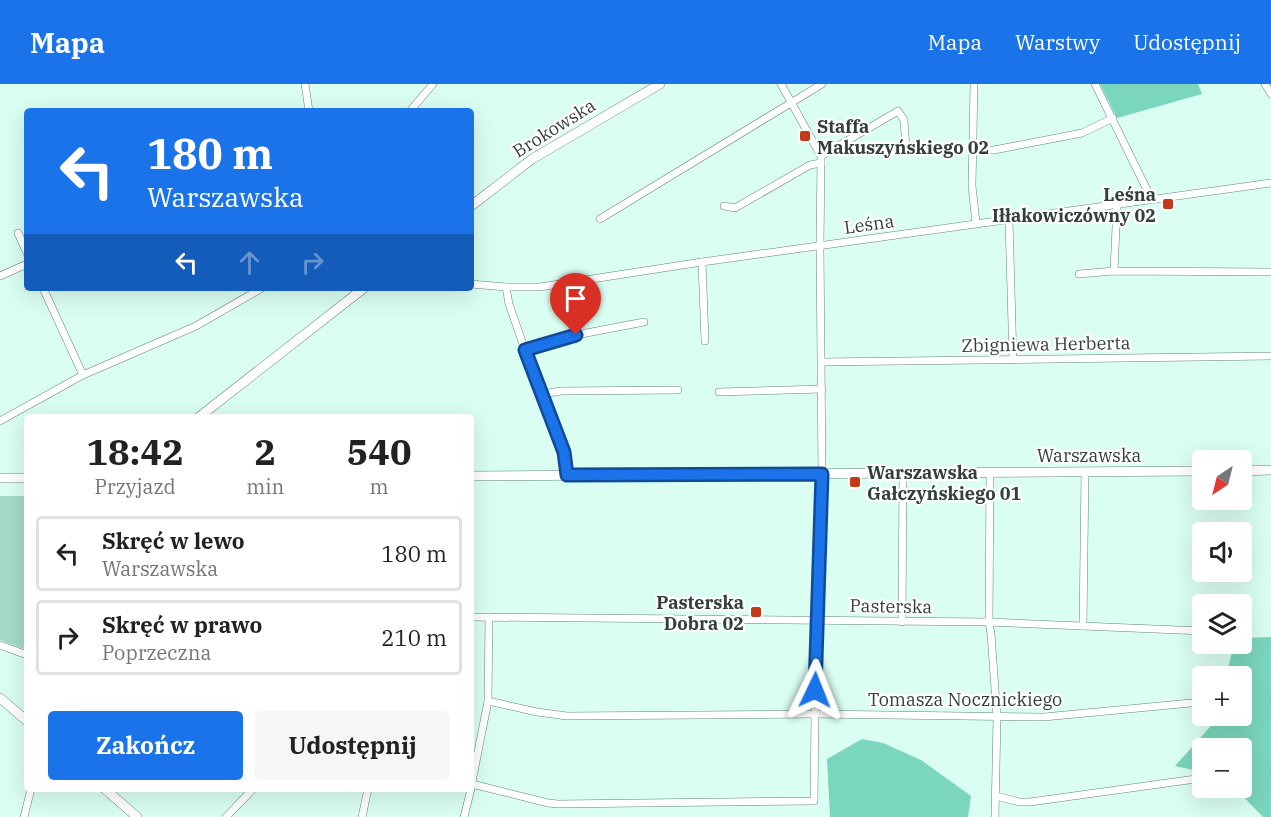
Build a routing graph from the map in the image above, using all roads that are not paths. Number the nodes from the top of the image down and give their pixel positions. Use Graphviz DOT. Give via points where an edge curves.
graph roads {
  1 [pos="305,84"];
  2 [pos="433,84"];
  3 [pos="660,84"];
  4 [pos="781,84"];
  5 [pos="822,84"];
  6 [pos="974,84"];
  7 [pos="1095,84"];
  8 [pos="1265,84"];
  9 [pos="1271,94"];
  10 [pos="791,102"];
  11 [pos="309,108"];
  12 [pos="413,108"];
  13 [pos="1113,118"];
  14 [pos="906,149"];
  15 [pos="973,150"];
  16 [pos="821,160"];
  17 [pos="1271,183"];
  18 [pos="1152,200"];
  19 [pos="474,204"];
  20 [pos="1117,205"];
  21 [pos="724,206"];
  22 [pos="600,219"];
  23 [pos="1009,220"];
  24 [pos="976,223"];
  25 [pos="18,233"];
  26 [pos="24,246"];
  27 [pos="820,246"];
  28 [pos="702,262"];
  29 [pos="24,265"];
  30 [pos="1114,271"];
  31 [pos="1271,272"];
  32 [pos="1079,274"];
  33 [pos="0,276"];
  34 [pos="474,284"];
  35 [pos="506,287"];
  36 [pos="44,291"];
  37 [pos="256,291"];
  38 [pos="360,291"];
  39 [pos="644,322"];
  40 [pos="705,341"];
  41 [pos="525,350"];
  42 [pos="1271,356"];
  43 [pos="1013,360"];
  44 [pos="822,362"];
  45 [pos="83,375"];
  46 [pos="822,389"];
  47 [pos="678,390"];
  48 [pos="718,392"];
  49 [pos="542,394"];
  50 [pos="203,414"];
  51 [pos="0,421"];
  52 [pos="1271,470"];
  53 [pos="1192,471"];
  54 [pos="1252,471"];
  55 [pos="1085,472"];
  56 [pos="903,473"];
  57 [pos="990,473"];
  58 [pos="822,474"];
  59 [pos="567,475"];
  60 [pos="474,476"];
  61 [pos="0,478"];
  62 [pos="24,478"];
  63 [pos="474,617"];
  64 [pos="489,617"];
  65 [pos="817,620"];
  66 [pos="902,622"];
  67 [pos="989,622"];
  68 [pos="1083,626"];
  69 [pos="1192,631"];
  70 [pos="0,645"];
  71 [pos="24,654"];
  72 [pos="0,698"];
  73 [pos="488,701"];
  74 [pos="1191,703"];
  75 [pos="815,714"];
  76 [pos="997,717"];
  77 [pos="24,719"];
  78 [pos="474,772"];
  79 [pos="1192,780"];
  80 [pos="474,788"];
  81 [pos="30,792"];
  82 [pos="108,792"];
  83 [pos="250,792"];
  84 [pos="367,792"];
  85 [pos="470,792"];
  86 [pos="996,796"];
  87 [pos="24,817"];
  88 [pos="137,817"];
  89 [pos="226,817"];
  90 [pos="362,817"];
  91 [pos="464,817"];
  92 [pos="995,817"];
  1 -- 11 [label="street"];
  2 -- 12 [label="street"];
  3 -- 19 [label="street, Brokowska" via="532,159"];
  4 -- 10 [label="street"];
  5 -- 10 [label="street"];
  6 -- 15 [label="street"];
  7 -- 13 [label="street"];
  8 -- 9 [label="street"];
  10 -- 16 [label="street"];
  10 -- 22 [label="street"];
  13 -- 15 [label="street" via="1082,134 994,150"];
  13 -- 18 [label="street"];
  14 -- 16 [label="street" via="904,120 898,111"];
  15 -- 24 [label="street"];
  16 -- 21 [label="street" via="735,208"];
  16 -- 27 [label="street"];
  17 -- 18 [label="street, Leśna"];
  18 -- 20 [label="street, Leśna"];
  20 -- 23 [label="street, Leśna"];
  20 -- 30 [label="street"];
  23 -- 24 [label="street, Leśna"];
  23 -- 43 [label="street"];
  24 -- 27 [label="street, Leśna"];
  25 -- 26 [label="street"];
  27 -- 28 [label="street, Leśna"];
  27 -- 44 [label="street"];
  28 -- 35 [label="street, Leśna" via="540,287"];
  28 -- 40 [label="street"];
  29 -- 33 [label="street"];
  30 -- 31 [label="street"];
  30 -- 32 [label="street"];
  34 -- 35 [label="street, Leśna"];
  35 -- 41 [label="street"];
  36 -- 45 [label="street"];
  37 -- 45 [label="street" via="196,326"];
  38 -- 50 [label="street"];
  39 -- 41 [label="street"];
  41 -- 49 [label="street"];
  42 -- 43 [label="street, Zbigniewa Herberta"];
  43 -- 44 [label="street, Zbigniewa Herberta"];
  44 -- 46 [label="street"];
  45 -- 51 [label="street"];
  46 -- 48 [label="street"];
  46 -- 58 [label="street"];
  47 -- 49 [label="street"];
  49 -- 59 [label="street" via="564,452"];
  52 -- 54 [label="street"];
  53 -- 55 [label="street, Warszawska"];
  55 -- 57 [label="street, Warszawska"];
  55 -- 68 [label="street"];
  56 -- 57 [label="street, Warszawska"];
  56 -- 58 [label="street, Warszawska"];
  56 -- 66 [label="street"];
  57 -- 67 [label="street"];
  58 -- 59 [label="street, Warszawska"];
  58 -- 65 [label="street"];
  59 -- 60 [label="street, Warszawska"];
  61 -- 62 [label="street"];
  63 -- 64 [label="street, Pasterska"];
  64 -- 65 [label="street, Pasterska"];
  64 -- 73 [label="street"];
  65 -- 66 [label="street, Pasterska"];
  65 -- 75 [label="street"];
  66 -- 67 [label="street, Pasterska"];
  67 -- 68 [label="street, Pasterska"];
  67 -- 76 [label="street"];
  68 -- 69 [label="street, Pasterska"];
  70 -- 71 [label="street"];
  72 -- 77 [label="street"];
  73 -- 75 [label="street, Tomasza Nocznickiego" via="567,716"];
  73 -- 78 [label="street"];
  74 -- 76 [label="street, Tomasza Nocznickiego" via="1044,717"];
  75 -- 76 [label="street, Tomasza Nocznickiego"];
  75 -- 80 [label="street" via="814,801 558,804"];
  76 -- 86 [label="street"];
  79 -- 86 [label="street" via="1030,802"];
  81 -- 87 [label="street"];
  82 -- 88 [label="street"];
  83 -- 89 [label="street"];
  84 -- 90 [label="street"];
  85 -- 91 [label="street"];
  86 -- 92 [label="street"];
}
